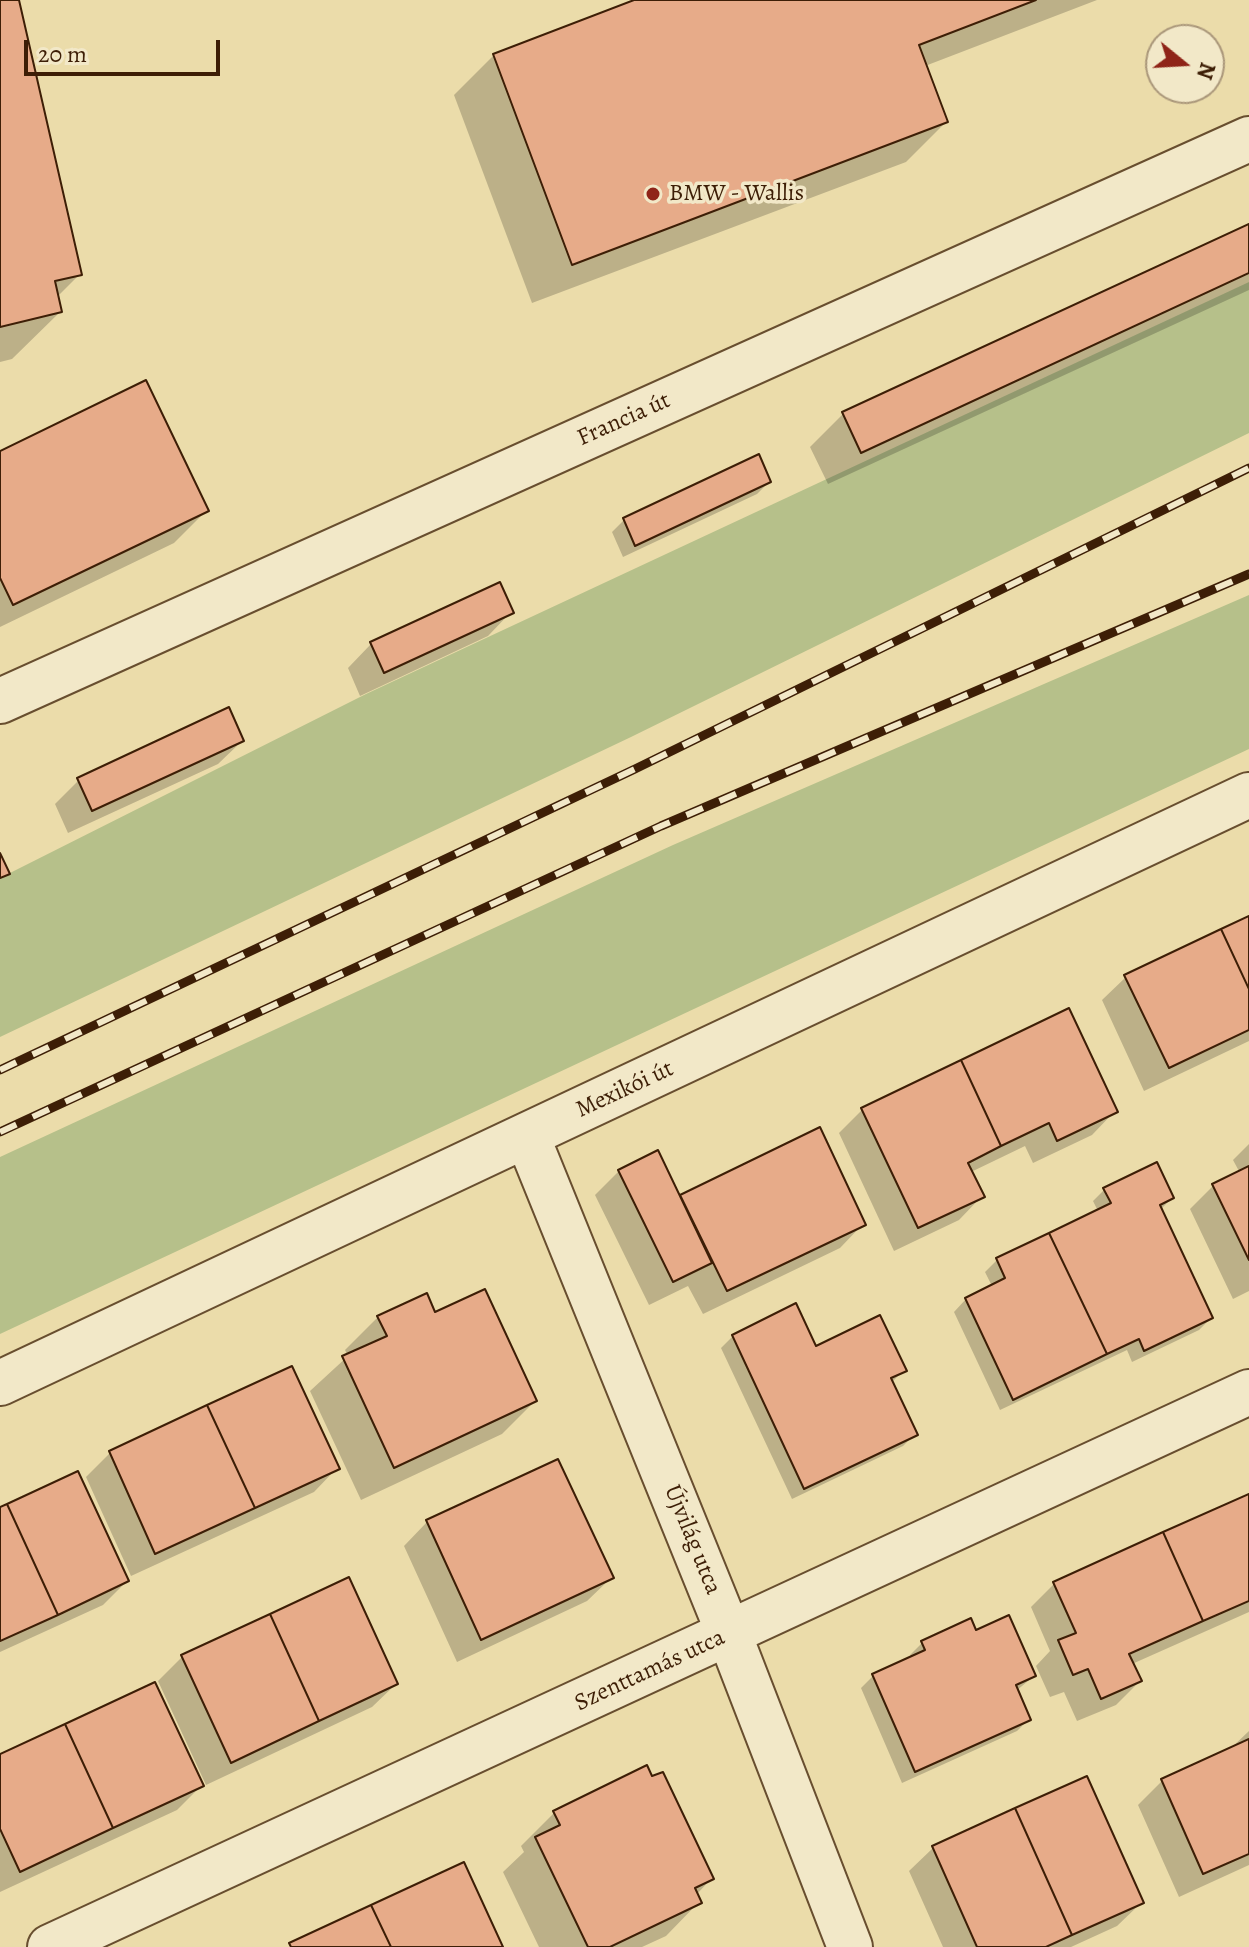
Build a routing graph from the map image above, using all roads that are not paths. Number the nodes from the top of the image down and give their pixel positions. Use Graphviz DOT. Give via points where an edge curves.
graph roads {
  1 [pos="1249,139"];
  2 [pos="3,697"];
  3 [pos="1249,795"];
  4 [pos="527,1136"];
  5 [pos="0,1383"];
  6 [pos="1249,1392"];
  7 [pos="729,1634"];
  8 [pos="50,1947"];
  9 [pos="850,1947"];
  1 -- 2 [label="street, Francia út"];
  3 -- 4 [label="street, Mexikói út"];
  4 -- 5 [label="street, Mexikói út"];
  4 -- 7 [label="street, Újvilág utca"];
  6 -- 7 [label="street, Szenttamás utca"];
  7 -- 8 [label="street, Szenttamás utca"];
  7 -- 9 [label="street, Újvilág utca"];
}
